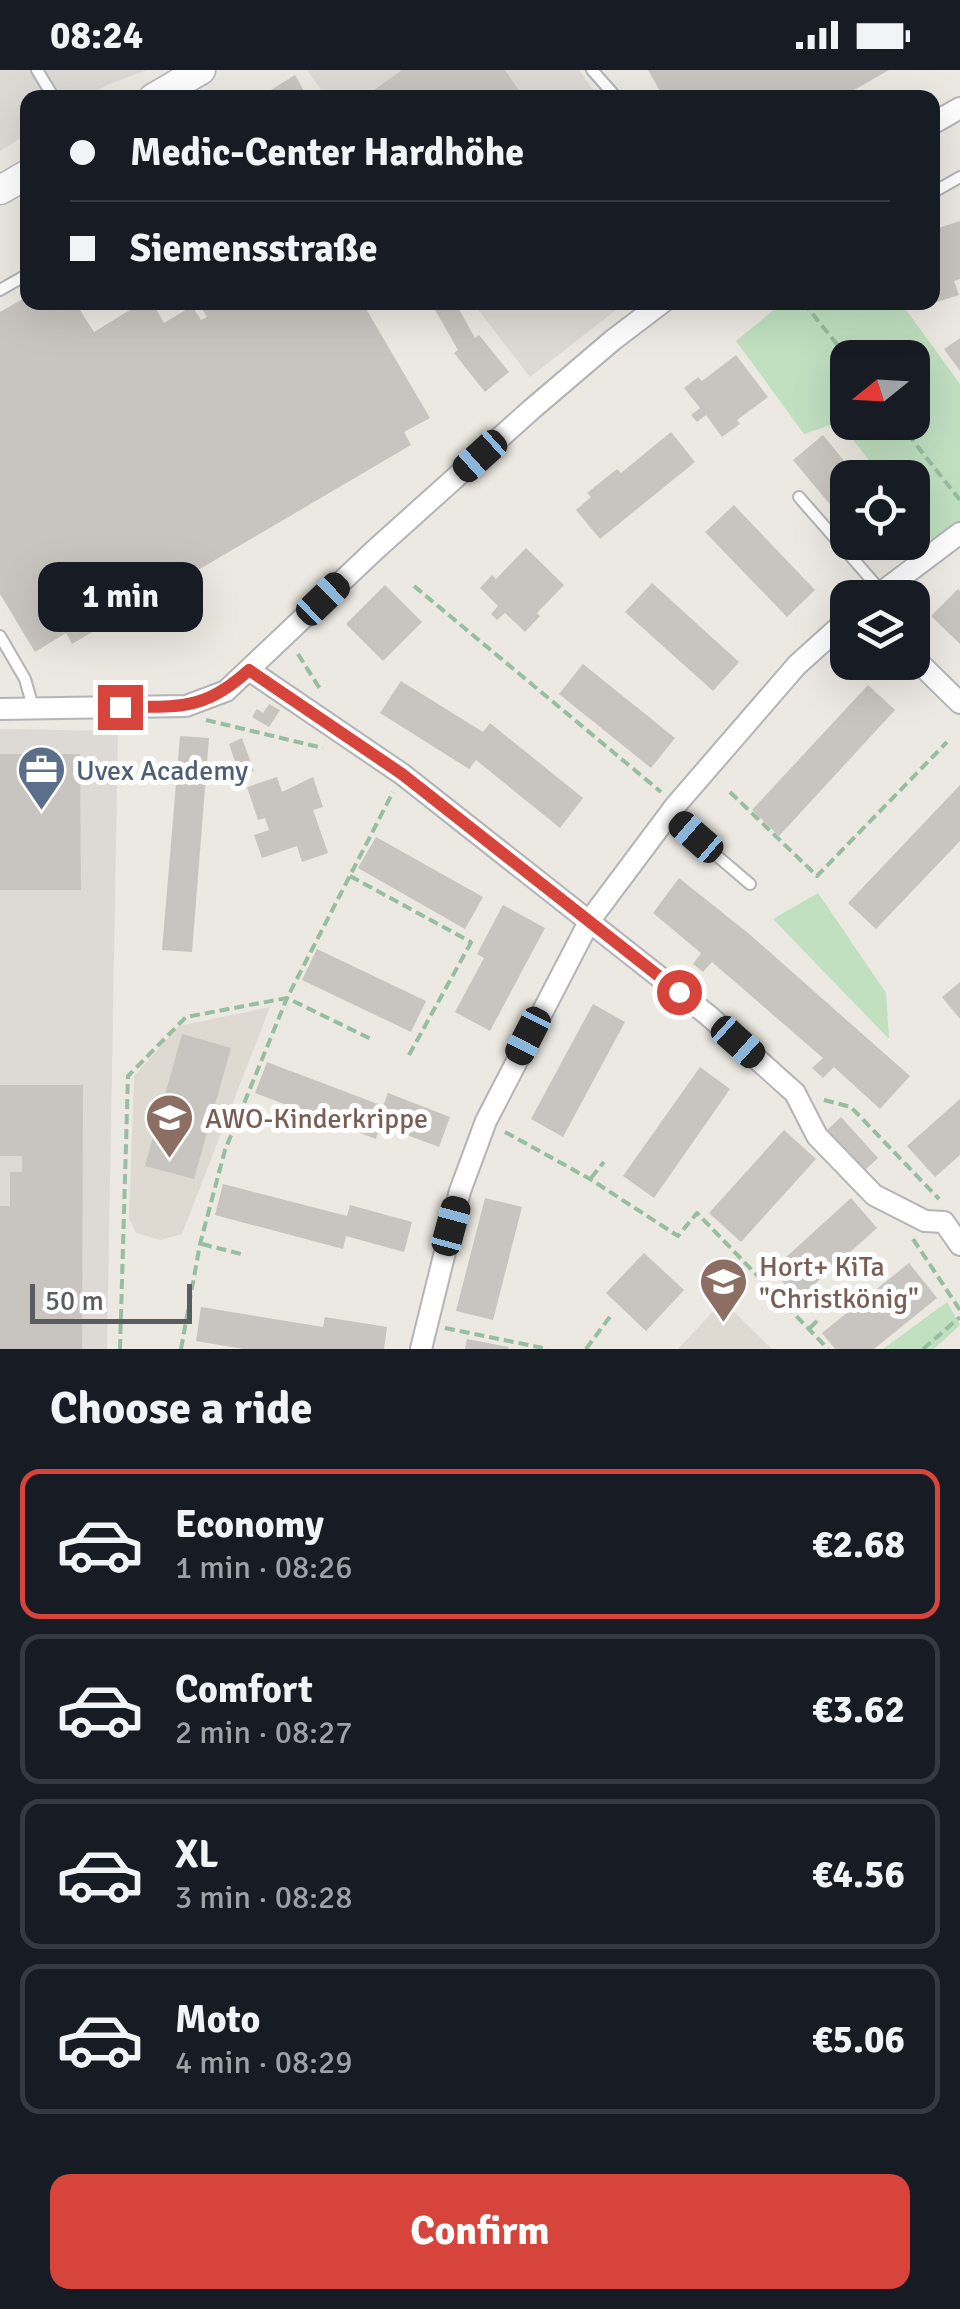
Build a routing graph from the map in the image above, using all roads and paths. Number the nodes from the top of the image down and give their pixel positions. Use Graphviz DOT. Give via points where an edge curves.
graph roads {
  1 [pos="201,70"];
  2 [pos="592,70"];
  3 [pos="167,90"];
  4 [pos="611,90"];
  5 [pos="652,310"];
  6 [pos="809,310"];
  7 [pos="834,340"];
  8 [pos="912,440"];
  9 [pos="799,496"];
  10 [pos="960,500"];
  11 [pos="960,533"];
  12 [pos="866,580"];
  13 [pos="898,580"];
  14 [pos="414,586"];
  15 [pos="297,624"];
  16 [pos="830,635"];
  17 [pos="0,636"];
  18 [pos="249,670"];
  19 [pos="930,674"];
  20 [pos="324,694"];
  21 [pos="960,704"];
  22 [pos="168,706"];
  23 [pos="33,708"];
  24 [pos="0,709"];
  25 [pos="947,742"];
  26 [pos="323,748"];
  27 [pos="402,774"];
  28 [pos="730,792"];
  29 [pos="672,809"];
  30 [pos="350,876"];
  31 [pos="750,884"];
  32 [pos="590,920"];
  33 [pos="287,998"];
  34 [pos="373,1040"];
  35 [pos="408,1056"];
  36 [pos="795,1093"];
  37 [pos="486,1122"];
  38 [pos="604,1162"];
  39 [pos="590,1179"];
  40 [pos="944,1222"];
  41 [pos="910,1234"];
  42 [pos="200,1244"];
  43 [pos="960,1245"];
  44 [pos="241,1254"];
  45 [pos="960,1310"];
  46 [pos="612,1314"];
  47 [pos="960,1318"];
  48 [pos="820,1319"];
  49 [pos="426,1324"];
  50 [pos="810,1328"];
  51 [pos="120,1349"];
  52 [pos="181,1349"];
  53 [pos="422,1349"];
  54 [pos="548,1349"];
  55 [pos="586,1349"];
  56 [pos="828,1349"];
  57 [pos="923,1349"];
  1 -- 3 [label="main road"];
  2 -- 4 [label="lane"];
  5 -- 15 [label="street" via="532,409"];
  6 -- 7 [label="path"];
  8 -- 10 [label="path"];
  9 -- 12 [label="lane"];
  11 -- 13 [label="street"];
  14 -- 29 [label="path"];
  15 -- 18 [label="street"];
  15 -- 20 [label="path" via="298,659"];
  16 -- 29 [label="street"];
  17 -- 23 [label="lane"];
  18 -- 22 [label="street" via="209,700"];
  18 -- 27 [label="street"];
  19 -- 21 [label="street"];
  22 -- 23 [label="street"];
  22 -- 26 [label="path"];
  23 -- 24 [label="street"];
  25 -- 28 [label="path" via="817,876"];
  27 -- 30 [label="path"];
  27 -- 32 [label="street"];
  29 -- 31 [label="lane"];
  29 -- 32 [label="street"];
  30 -- 33 [label="path"];
  30 -- 35 [label="path" via="472,940"];
  32 -- 36 [label="street"];
  32 -- 37 [label="street"];
  33 -- 34 [label="path"];
  33 -- 42 [label="path" via="224,1150"];
  33 -- 51 [label="path" via="186,1017 128,1076"];
  36 -- 40 [label="street" via="817,1136 874,1195 925,1221"];
  36 -- 40 [label="path" via="851,1108 939,1200"];
  37 -- 39 [label="path"];
  37 -- 49 [label="street" via="460,1191"];
  38 -- 39 [label="path"];
  39 -- 50 [label="path" via="678,1236 697,1213"];
  40 -- 43 [label="street"];
  41 -- 45 [label="path"];
  42 -- 44 [label="path"];
  42 -- 52 [label="path"];
  46 -- 55 [label="path"];
  47 -- 57 [label="path"];
  48 -- 50 [label="path"];
  49 -- 53 [label="street"];
  49 -- 54 [label="path"];
  50 -- 56 [label="path"];
}
